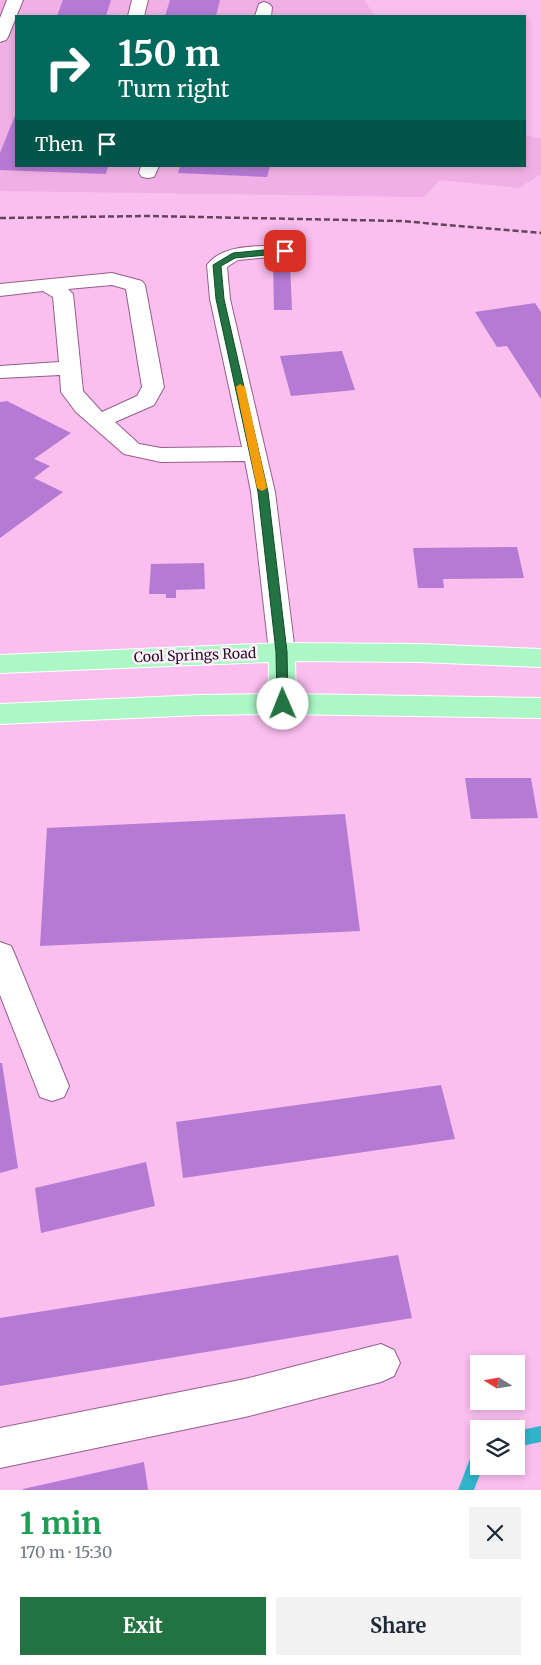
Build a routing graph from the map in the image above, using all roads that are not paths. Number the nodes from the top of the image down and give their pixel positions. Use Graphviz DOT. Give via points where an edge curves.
graph roads {
  1 [pos="15,0"];
  2 [pos="140,0"];
  3 [pos="136,15"];
  4 [pos="3,43"];
  5 [pos="285,251"];
  6 [pos="46,285"];
  7 [pos="0,290"];
  8 [pos="70,368"];
  9 [pos="0,372"];
  10 [pos="100,421"];
  11 [pos="254,454"];
  12 [pos="282,652"];
  13 [pos="541,658"];
  14 [pos="0,664"];
  15 [pos="283,704"];
  16 [pos="541,708"];
  17 [pos="0,714"];
  18 [pos="1,963"];
  19 [pos="52,1086"];
  20 [pos="381,1363"];
  21 [pos="0,1448"];
  1 -- 4 [label="lane"];
  2 -- 3 [label="lane"];
  5 -- 11 [label="lane" via="233,255 217,265 220,299"];
  6 -- 7 [label="lane"];
  6 -- 8 [label="lane" via="63,294"];
  6 -- 10 [label="lane" via="112,279 135,285 153,387 146,400"];
  8 -- 9 [label="lane"];
  8 -- 10 [label="lane" via="72,392"];
  10 -- 11 [label="lane" via="132,449 161,455"];
  11 -- 12 [label="lane" via="263,492"];
  12 -- 13 [label="main road, Cool Springs Road"];
  12 -- 14 [label="main road, Cool Springs Road"];
  12 -- 15 [label="main road"];
  15 -- 16 [label="main road"];
  15 -- 17 [label="main road"];
  18 -- 19 [label="lane"];
  20 -- 21 [label="lane" via="246,1398"];
}
